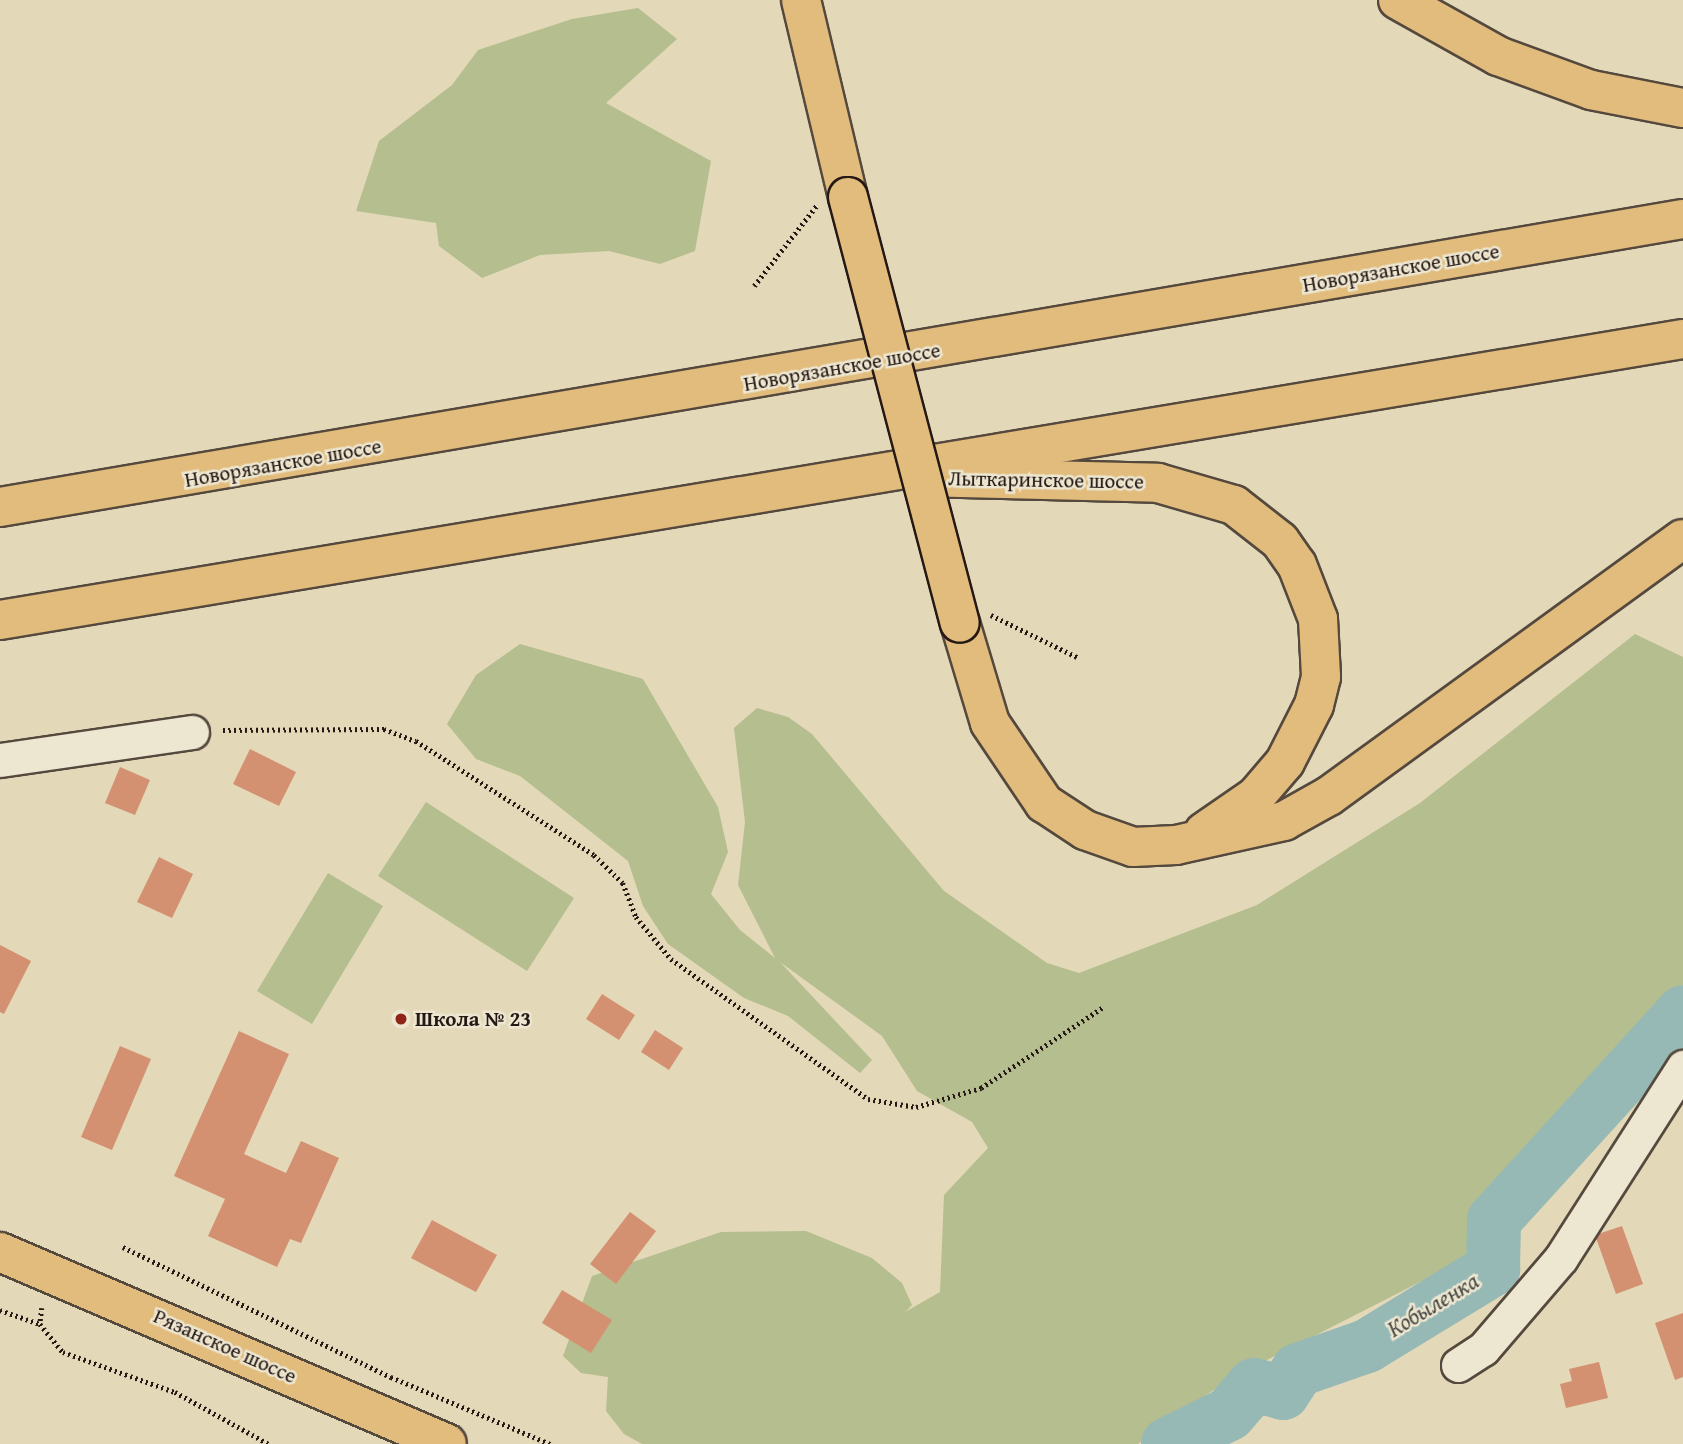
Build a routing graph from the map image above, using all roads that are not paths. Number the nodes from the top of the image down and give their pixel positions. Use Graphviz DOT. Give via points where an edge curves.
graph roads {
  1 [pos="801,0"];
  2 [pos="811,0"];
  3 [pos="1398,0"];
  4 [pos="814,48"];
  5 [pos="1683,108"];
  6 [pos="1683,219"];
  7 [pos="1683,338"];
  8 [pos="883,477"];
  9 [pos="0,508"];
  10 [pos="1683,539"];
  11 [pos="0,620"];
  12 [pos="192,732"];
  13 [pos="0,760"];
  14 [pos="1176,845"];
  15 [pos="1683,1067"];
  16 [pos="0,1252"];
  17 [pos="1458,1365"];
  18 [pos="447,1444"];
  1 -- 4 [label="main road, Лыткаринское шоссе"];
  2 -- 4 [label="main road, Лыткаринское шоссе"];
  3 -- 5 [label="main road" via="1498,56 1591,90"];
  4 -- 14 [label="main road, Лыткаринское шоссе, bridge" via="848,197 990,723 1044,803 1085,830 1133,847"];
  6 -- 9 [label="main road, Новорязанское шоссе"];
  7 -- 8 [label="main road"];
  8 -- 11 [label="main road"];
  8 -- 14 [label="main road, Лыткаринское шоссе" via="1158,483 1234,505 1280,541 1302,574 1318,619 1321,677 1314,705 1285,762 1256,796"];
  10 -- 14 [label="main road, Лыткаринское шоссе" via="1329,796 1284,821"];
  12 -- 13 [label="lane"];
  15 -- 17 [label="lane" via="1561,1258 1483,1349"];
  16 -- 18 [label="main road, Рязанское шоссе"];
}
